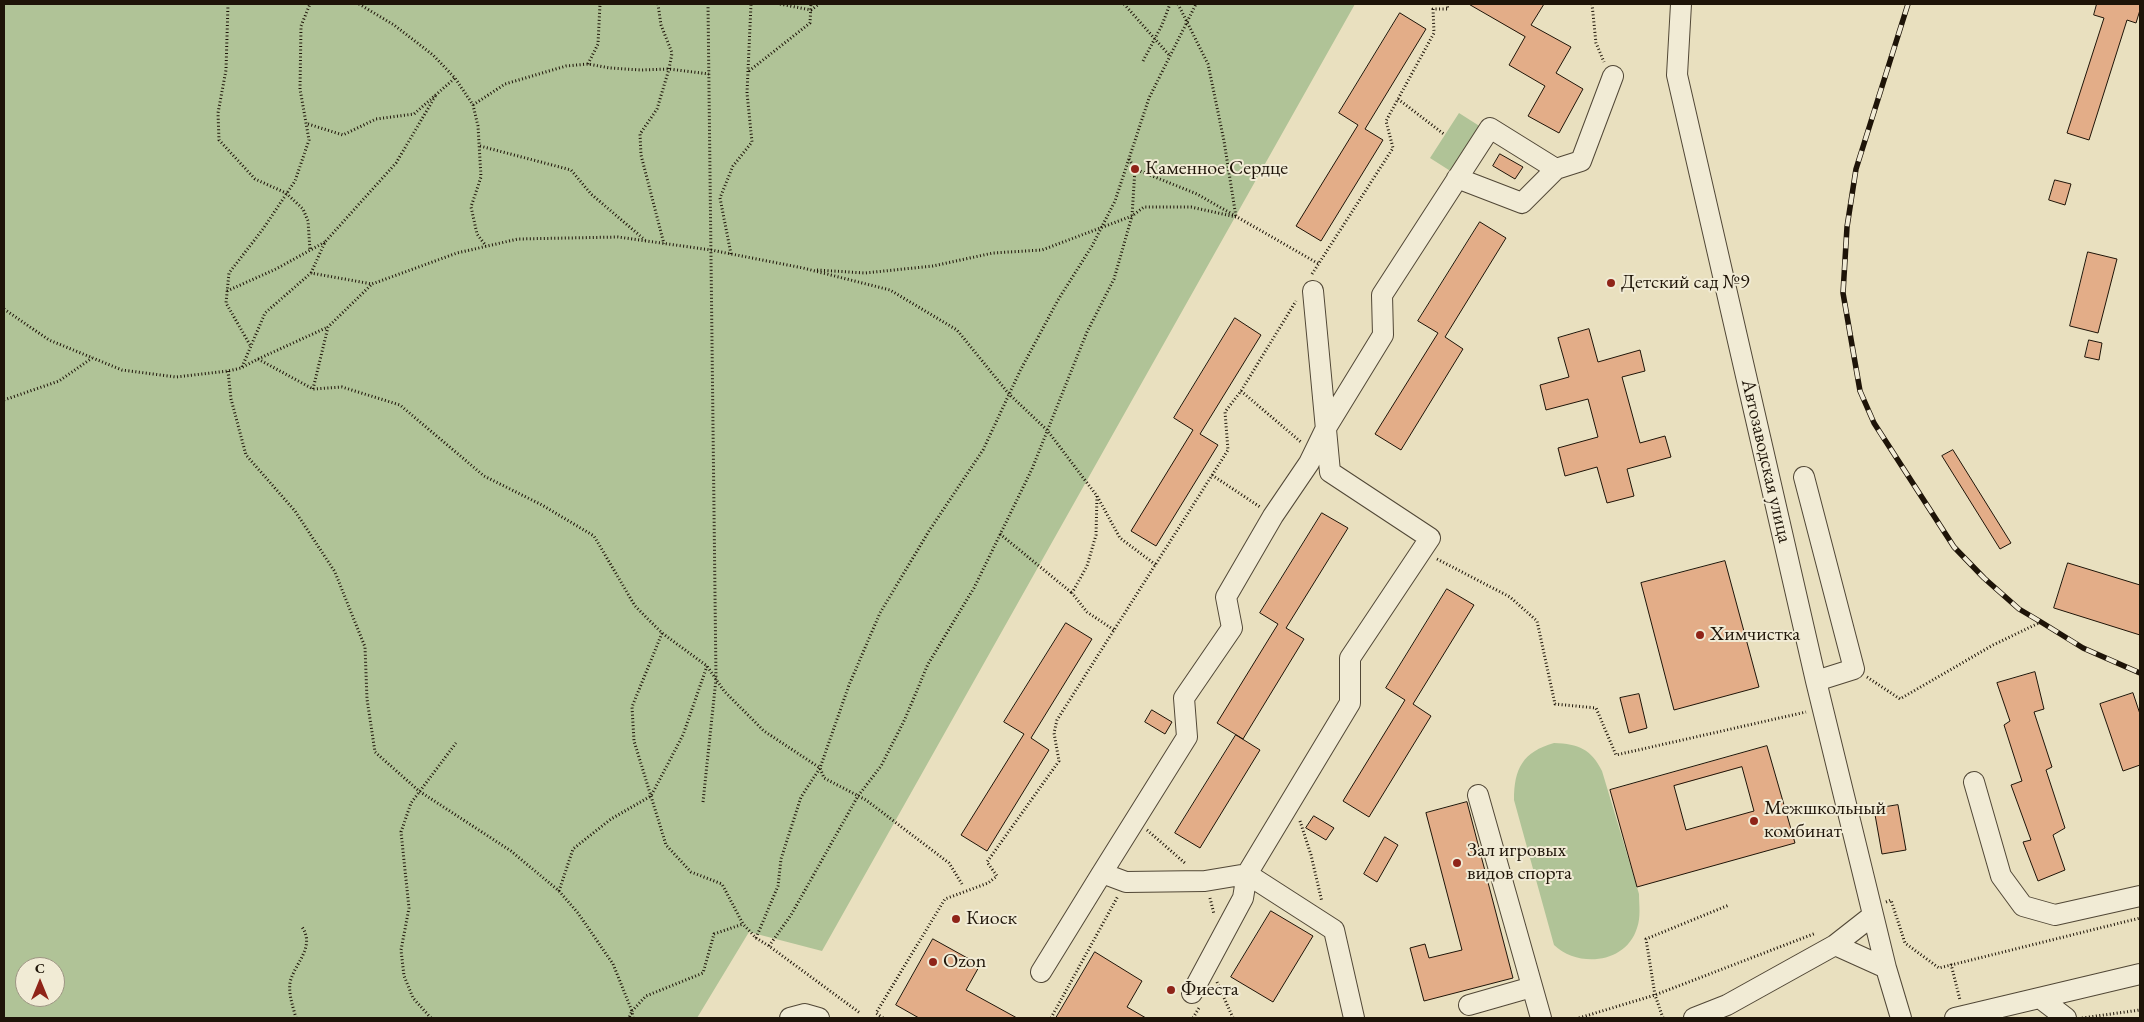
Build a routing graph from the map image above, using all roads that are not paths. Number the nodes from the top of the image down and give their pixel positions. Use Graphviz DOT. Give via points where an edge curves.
graph roads {
  1 [pos="1681,4"];
  2 [pos="1613,76"];
  3 [pos="1556,169"];
  4 [pos="1458,178"];
  5 [pos="1307,289"];
  6 [pos="1326,428"];
  7 [pos="1804,477"];
  8 [pos="1816,681"];
  9 [pos="1974,782"];
  10 [pos="1478,795"];
  11 [pos="1102,873"];
  12 [pos="1246,874"];
  13 [pos="2140,896"];
  14 [pos="1871,910"];
  15 [pos="1835,945"];
  16 [pos="1886,968"];
  17 [pos="1041,972"];
  18 [pos="2140,974"];
  19 [pos="1532,987"];
  20 [pos="1192,993"];
  21 [pos="2040,998"];
  22 [pos="1469,1005"];
  23 [pos="1731,1012"];
  24 [pos="1959,1017"];
  25 [pos="1354,1018"];
  26 [pos="1541,1018"];
  27 [pos="1694,1018"];
  28 [pos="1901,1018"];
  29 [pos="2066,1018"];
  1 -- 8 [label="street, Автозаводская улица" via="1678,75"];
  2 -- 3 [label="street" via="1581,161"];
  3 -- 4 [label="street" via="1522,203"];
  3 -- 4 [label="street" via="1490,128"];
  4 -- 6 [label="street" via="1382,295 1383,335"];
  5 -- 6 [label="street"];
  6 -- 11 [label="street" via="1226,597 1232,628 1184,698 1187,737"];
  6 -- 12 [label="street" via="1330,472 1430,538 1350,658 1350,703"];
  7 -- 8 [label="street" via="1854,669"];
  8 -- 14 [label="street, Автозаводская улица"];
  9 -- 13 [label="street" via="2001,876 2023,906 2055,915"];
  10 -- 19 [label="street"];
  11 -- 12 [label="street" via="1126,882 1205,881"];
  11 -- 17 [label="street"];
  12 -- 20 [label="street" via="1243,898"];
  12 -- 25 [label="street" via="1334,930"];
  14 -- 15 [label="street"];
  14 -- 16 [label="street, Автозаводская улица"];
  15 -- 16 [label="street"];
  15 -- 23 [label="street"];
  16 -- 28 [label="street, Автозаводская улица"];
  18 -- 21 [label="street"];
  19 -- 22 [label="street"];
  19 -- 26 [label="street"];
  21 -- 24 [label="street"];
  21 -- 29 [label="street"];
  23 -- 27 [label="street"];
}
